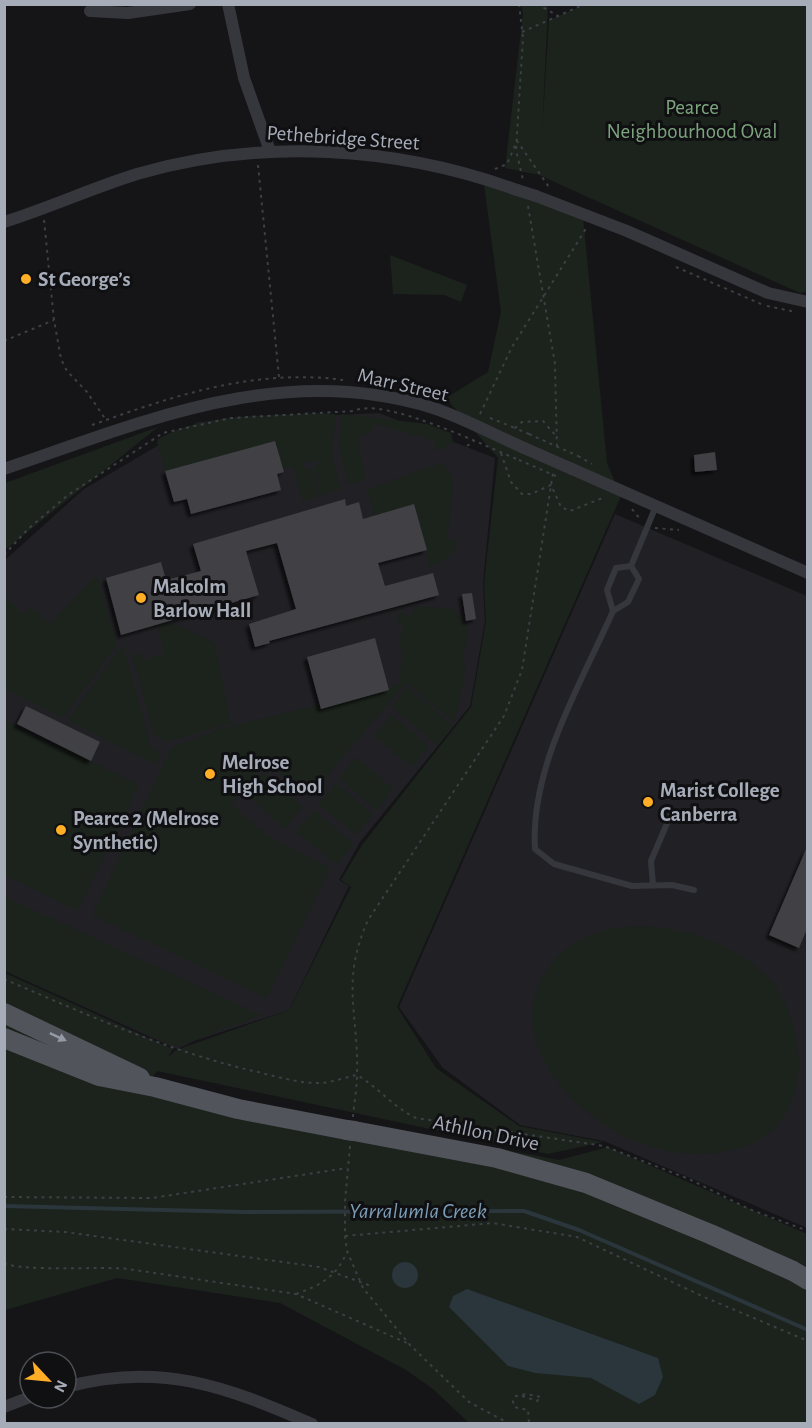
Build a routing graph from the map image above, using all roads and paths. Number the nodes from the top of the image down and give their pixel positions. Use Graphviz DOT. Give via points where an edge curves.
graph roads {
  1 [pos="190,4"];
  2 [pos="228,4"];
  3 [pos="519,4"];
  4 [pos="537,4"];
  5 [pos="585,4"];
  6 [pos="90,11"];
  7 [pos="558,16"];
  8 [pos="522,33"];
  9 [pos="517,141"];
  10 [pos="270,151"];
  11 [pos="257,158"];
  12 [pos="269,165"];
  13 [pos="489,171"];
  14 [pos="520,186"];
  15 [pos="536,196"];
  16 [pos="4,222"];
  17 [pos="35,222"];
  18 [pos="587,227"];
  19 [pos="545,292"];
  20 [pos="807,302"];
  21 [pos="54,320"];
  22 [pos="4,341"];
  23 [pos="279,377"];
  24 [pos="480,414"];
  25 [pos="106,420"];
  26 [pos="558,440"];
  27 [pos="474,441"];
  28 [pos="467,446"];
  29 [pos="501,453"];
  30 [pos="556,456"];
  31 [pos="578,456"];
  32 [pos="554,468"];
  33 [pos="4,470"];
  34 [pos="557,477"];
  35 [pos="551,485"];
  36 [pos="596,493"];
  37 [pos="605,497"];
  38 [pos="614,501"];
  39 [pos="656,506"];
  40 [pos="631,508"];
  41 [pos="648,525"];
  42 [pos="680,530"];
  43 [pos="4,555"];
  44 [pos="631,566"];
  45 [pos="807,573"];
  46 [pos="613,611"];
  47 [pos="671,814"];
  48 [pos="653,885"];
  49 [pos="694,890"];
  50 [pos="4,979"];
  51 [pos="4,1013"];
  52 [pos="4,1038"];
  53 [pos="357,1075"];
  54 [pos="155,1087"];
  55 [pos="347,1168"];
  56 [pos="4,1197"];
  57 [pos="345,1202"];
  58 [pos="4,1229"];
  59 [pos="807,1231"];
  60 [pos="345,1236"];
  61 [pos="347,1251"];
  62 [pos="4,1263"];
  63 [pos="336,1273"];
  64 [pos="803,1275"];
  65 [pos="359,1281"];
  66 [pos="371,1286"];
  67 [pos="296,1294"];
  68 [pos="807,1341"];
  69 [pos="410,1344"];
  70 [pos="78,1385"];
  71 [pos="522,1396"];
  72 [pos="312,1424"];
  73 [pos="510,1424"];
  74 [pos="530,1424"];
  1 -- 6 [label="street" via="128,13"];
  2 -- 10 [label="street" via="244,78"];
  3 -- 8 [label="path"];
  4 -- 7 [label="path"];
  5 -- 7 [label="path"];
  7 -- 8 [label="path"];
  8 -- 9 [label="path"];
  9 -- 13 [label="path" via="507,164"];
  9 -- 14 [label="path"];
  9 -- 15 [label="path" via="551,190"];
  10 -- 11 [label="street, Pethebridge Street"];
  10 -- 14 [label="street, Pethebridge Street" via="403,158"];
  11 -- 12 [label="path"];
  11 -- 16 [label="street, Pethebridge Street" via="203,159 138,174"];
  11 -- 23 [label="path"];
  14 -- 15 [label="street, Pethebridge Street, bridge"];
  15 -- 19 [label="path"];
  15 -- 20 [label="street, Pethebridge Street" via="768,293"];
  17 -- 21 [label="path" via="44,217"];
  18 -- 19 [label="path"];
  19 -- 24 [label="path" via="512,347"];
  19 -- 26 [label="path" via="555,364"];
  21 -- 22 [label="path"];
  21 -- 25 [label="path" via="67,371"];
  26 -- 30 [label="path"];
  26 -- 31 [label="path, bridge" via="547,424 537,420 522,422 515,428"];
  27 -- 28 [label="path"];
  27 -- 29 [label="path"];
  27 -- 43 [label="path" via="429,422 362,407 354,411 231,418 164,433 68,495"];
  29 -- 34 [label="path, bridge"];
  29 -- 35 [label="path" via="517,491 531,494"];
  32 -- 35 [label="path"];
  33 -- 39 [label="street, Marr Street, bridge" via="154,418 235,397 342,391 434,408"];
  35 -- 37 [label="path" via="561,507 570,511"];
  35 -- 53 [label="path" via="522,670 513,696 504,716 368,921 359,942 351,989"];
  36 -- 37 [label="path"];
  37 -- 38 [label="path"];
  39 -- 41 [label="lane"];
  39 -- 45 [label="street, Marr Street"];
  40 -- 41 [label="path"];
  41 -- 42 [label="path"];
  41 -- 44 [label="lane"];
  44 -- 46 [label="lane" via="639,579 628,602"];
  44 -- 46 [label="lane" via="616,568 607,590"];
  46 -- 48 [label="lane" via="540,785 534,820 535,849 554,864 632,886"];
  47 -- 48 [label="lane" via="651,861"];
  48 -- 49 [label="lane"];
  50 -- 53 [label="path" via="102,1022 212,1061 321,1083"];
  51 -- 54 [label="main road, Athllon Drive, one-way"];
  52 -- 54 [label="main road, Athllon Drive" via="99,1076"];
  53 -- 59 [label="path" via="398,1109 416,1118 604,1146"];
  54 -- 64 [label="main road, Athllon Drive" via="238,1109 497,1158 585,1183"];
  55 -- 56 [label="path" via="152,1198"];
  57 -- 60 [label="path"];
  58 -- 63 [label="path" via="65,1232 319,1267"];
  60 -- 61 [label="path"];
  60 -- 68 [label="path" via="493,1223 577,1237"];
  61 -- 63 [label="path"];
  61 -- 65 [label="path"];
  62 -- 67 [label="path" via="20,1267 105,1266"];
  63 -- 65 [label="path"];
  63 -- 67 [label="path" via="316,1287"];
  65 -- 66 [label="path"];
  65 -- 69 [label="path"];
  67 -- 69 [label="path"];
  69 -- 73 [label="path" via="469,1402"];
  70 -- 72 [label="street" via="115,1377 200,1381"];
  71 -- 71 [label="path" via="539,1395 541,1397 537,1401"];
  71 -- 74 [label="path" via="516,1396 513,1403 528,1410"];
}
